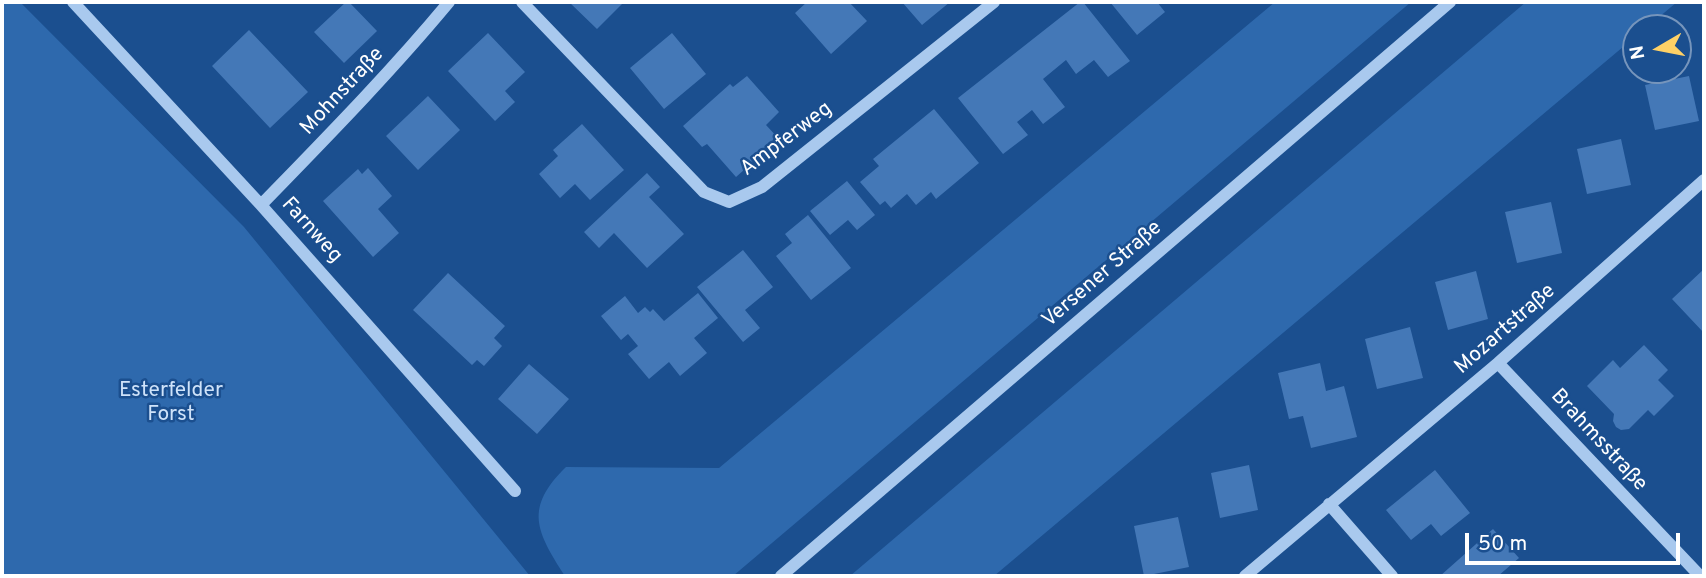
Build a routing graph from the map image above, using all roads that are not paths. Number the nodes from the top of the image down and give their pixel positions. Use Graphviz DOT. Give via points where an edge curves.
graph roads {
  1 [pos="73,2"];
  2 [pos="449,2"];
  3 [pos="522,2"];
  4 [pos="994,2"];
  5 [pos="1450,2"];
  6 [pos="1704,180"];
  7 [pos="261,205"];
  8 [pos="1498,363"];
  9 [pos="515,491"];
  10 [pos="1329,504"];
  11 [pos="781,576"];
  12 [pos="1245,576"];
  13 [pos="1392,576"];
  14 [pos="1700,576"];
  1 -- 7 [label="street, Farnweg"];
  2 -- 7 [label="street, Mohnstraße" via="356,108"];
  3 -- 4 [label="street, Ampferweg" via="704,192 729,202 762,187"];
  5 -- 11 [label="street, Versener Straße"];
  6 -- 8 [label="street, Mozartstraße"];
  7 -- 9 [label="street, Farnweg"];
  8 -- 10 [label="street, Mozartstraße"];
  8 -- 14 [label="street, Brahmsstraße"];
  10 -- 12 [label="street, Mozartstraße"];
  10 -- 13 [label="street"];
}
